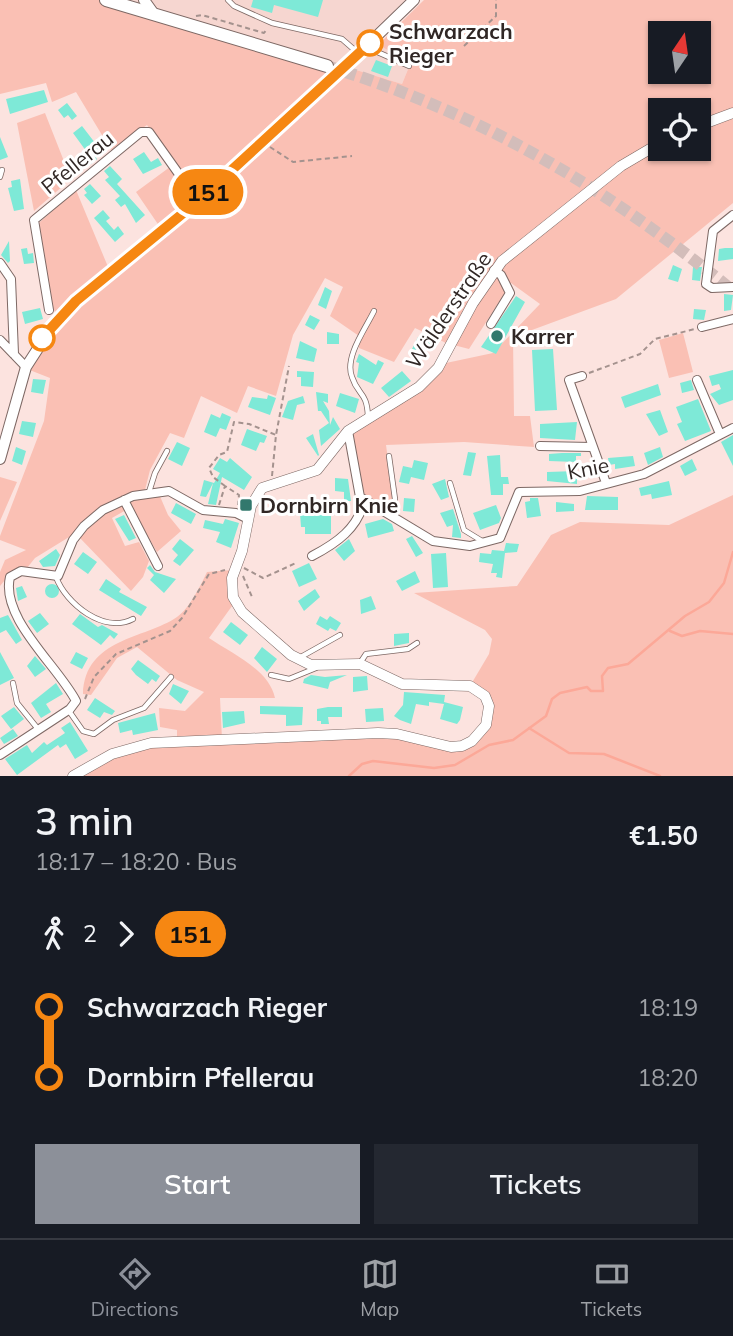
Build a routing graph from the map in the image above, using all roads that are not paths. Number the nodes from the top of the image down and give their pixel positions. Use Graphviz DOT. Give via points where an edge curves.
graph roads {
  1 [pos="144,0"];
  2 [pos="228,0"];
  3 [pos="414,0"];
  4 [pos="112,1"];
  5 [pos="130,3"];
  6 [pos="154,14"];
  7 [pos="362,50"];
  8 [pos="327,66"];
  9 [pos="409,66"];
  10 [pos="733,113"];
  11 [pos="711,121"];
  12 [pos="648,150"];
  13 [pos="2,170"];
  14 [pos="0,177"];
  15 [pos="198,201"];
  16 [pos="733,215"];
  17 [pos="0,263"];
  18 [pos="494,270"];
  19 [pos="733,287"];
  20 [pos="49,310"];
  21 [pos="374,311"];
  22 [pos="733,319"];
  23 [pos="491,324"];
  24 [pos="702,327"];
  25 [pos="0,340"];
  26 [pos="14,354"];
  27 [pos="26,367"];
  28 [pos="582,376"];
  29 [pos="697,380"];
  30 [pos="368,416"];
  31 [pos="733,428"];
  32 [pos="348,431"];
  33 [pos="720,434"];
  34 [pos="4,436"];
  35 [pos="540,446"];
  36 [pos="592,447"];
  37 [pos="167,451"];
  38 [pos="389,456"];
  39 [pos="0,459"];
  40 [pos="450,483"];
  41 [pos="606,483"];
  42 [pos="149,492"];
  43 [pos="124,499"];
  44 [pos="364,501"];
  45 [pos="390,515"];
  46 [pos="248,519"];
  47 [pos="486,543"];
  48 [pos="312,556"];
  49 [pos="158,566"];
  50 [pos="57,577"];
  51 [pos="133,619"];
  52 [pos="340,635"];
  53 [pos="417,643"];
  54 [pos="298,659"];
  55 [pos="360,664"];
  56 [pos="319,666"];
  57 [pos="271,675"];
  58 [pos="171,677"];
  59 [pos="13,683"];
  60 [pos="71,707"];
  61 [pos="39,730"];
  62 [pos="0,754"];
  63 [pos="73,776"];
  1 -- 6 [label="main road"];
  2 -- 7 [label="lane" via="272,23 342,39"];
  3 -- 7 [label="main road"];
  4 -- 5 [label="main road"];
  5 -- 6 [label="main road"];
  6 -- 8 [label="main road"];
  7 -- 9 [label="lane"];
  7 -- 15 [label="main road"];
  10 -- 11 [label="street"];
  12 -- 18 [label="street, Wälderstraße" via="621,166"];
  13 -- 14 [label="lane"];
  15 -- 20 [label="street, Pfellerau" via="149,132 141,132 34,220"];
  15 -- 27 [label="main road" via="66,310 42,338"];
  16 -- 19 [label="street" via="713,230 706,284"];
  17 -- 26 [label="street" via="11,279"];
  18 -- 23 [label="street" via="510,293"];
  18 -- 30 [label="street, Wälderstraße" via="430,378"];
  21 -- 30 [label="lane" via="350,367 352,379 365,396"];
  22 -- 24 [label="street"];
  25 -- 26 [label="street"];
  26 -- 27 [label="street"];
  27 -- 34 [label="main road"];
  28 -- 36 [label="street" via="569,380"];
  29 -- 33 [label="street"];
  30 -- 32 [label="street, Wälderstraße"];
  31 -- 33 [label="street, Knie"];
  32 -- 44 [label="street" via="356,490"];
  32 -- 46 [label="street, Wälderstraße" via="317,470 262,488"];
  33 -- 41 [label="street, Knie" via="653,471"];
  34 -- 39 [label="main road"];
  35 -- 36 [label="street"];
  36 -- 41 [label="street"];
  37 -- 42 [label="lane"];
  38 -- 45 [label="lane" via="395,499"];
  40 -- 47 [label="lane" via="464,530"];
  41 -- 47 [label="street, Knie" via="580,491 519,492 506,531"];
  42 -- 43 [label="street"];
  42 -- 46 [label="street" via="169,491 203,510 236,513"];
  43 -- 49 [label="street"];
  43 -- 50 [label="street" via="84,526"];
  44 -- 45 [label="street"];
  44 -- 48 [label="street" via="353,528"];
  45 -- 47 [label="street" via="433,541"];
  46 -- 54 [label="street" via="231,589 237,605"];
  50 -- 51 [label="lane" via="75,603 100,621"];
  50 -- 60 [label="street" via="15,573 6,595 25,634 66,685"];
  52 -- 54 [label="lane"];
  53 -- 55 [label="lane" via="408,649 366,654"];
  54 -- 56 [label="street"];
  55 -- 56 [label="street"];
  55 -- 63 [label="street" via="402,684 470,686 485,696 489,706 485,726 472,741 452,747 378,733 151,743 112,754"];
  56 -- 57 [label="lane" via="289,679"];
  58 -- 60 [label="lane" via="144,708 113,720 94,734 83,731"];
  59 -- 61 [label="lane" via="17,703"];
  60 -- 61 [label="street"];
  61 -- 62 [label="street"];
}
